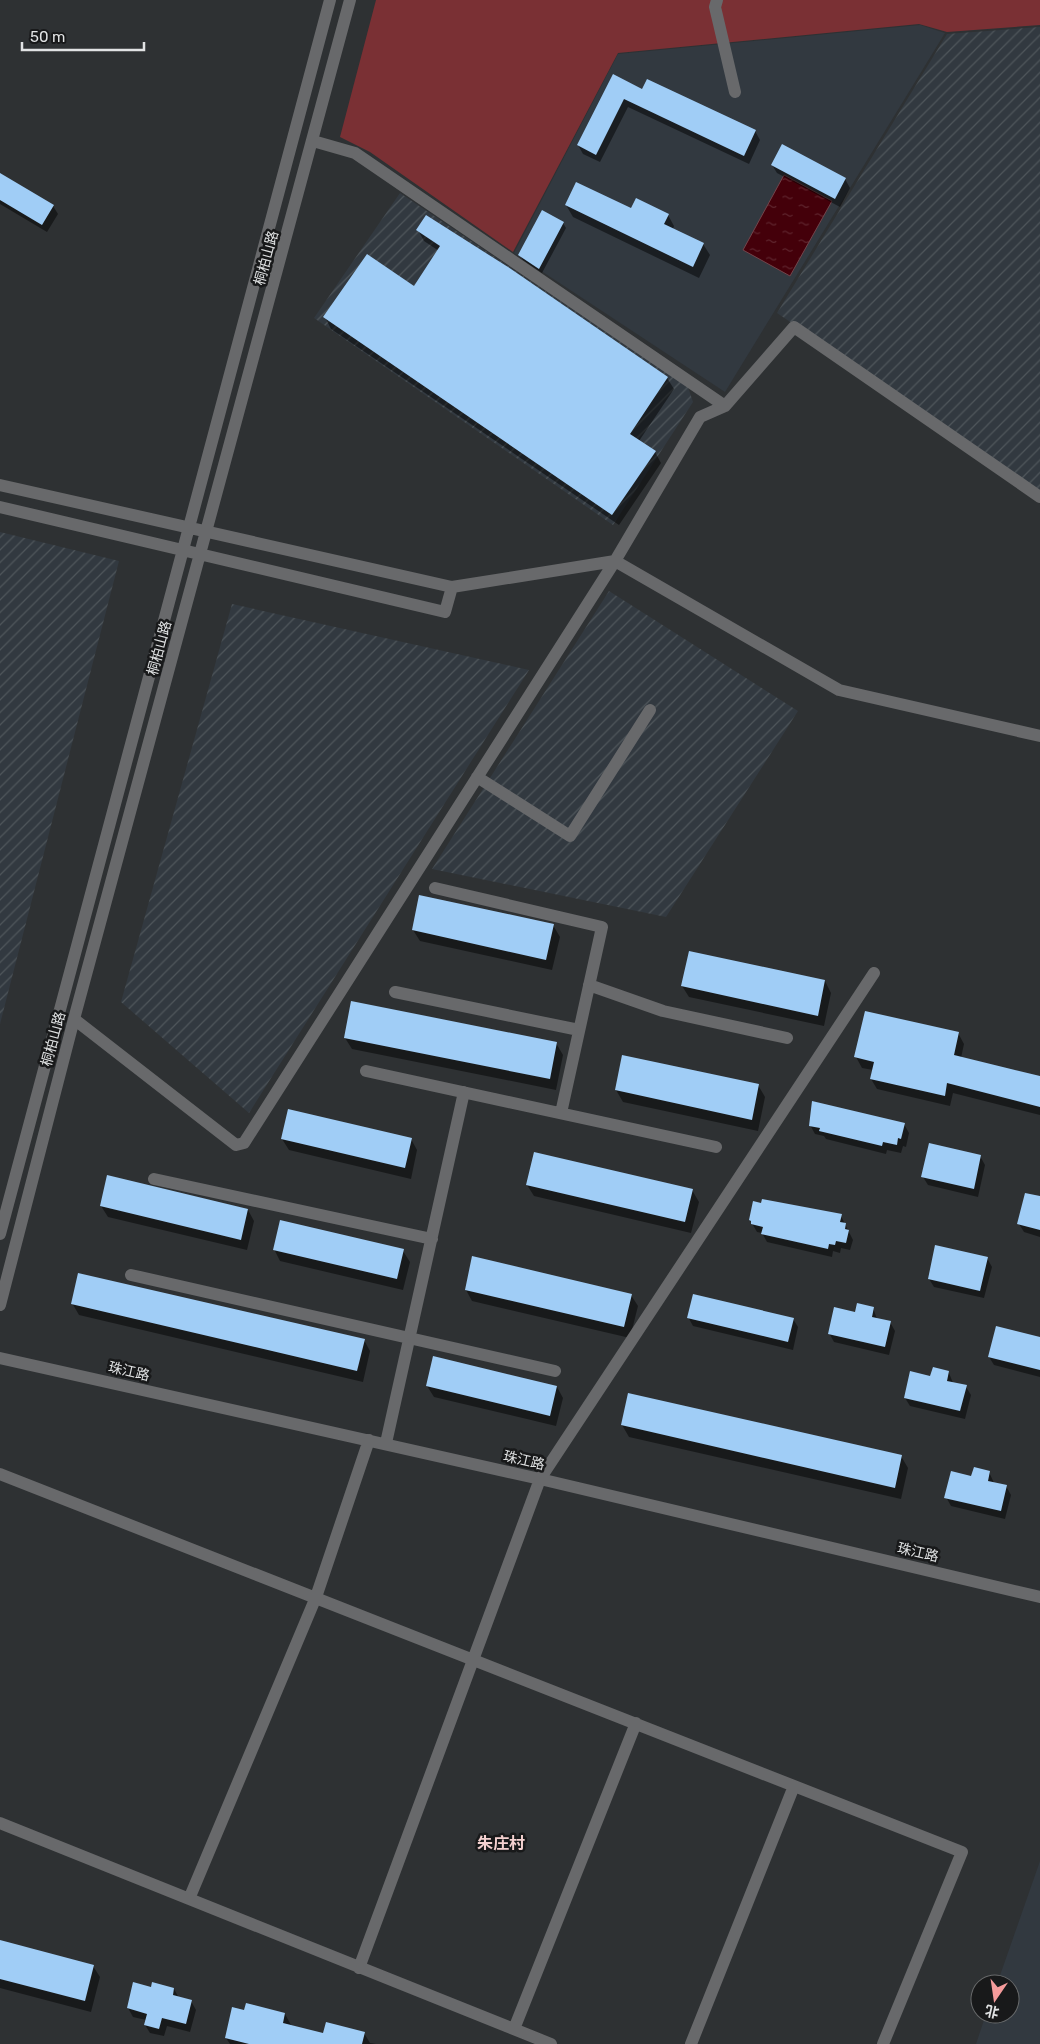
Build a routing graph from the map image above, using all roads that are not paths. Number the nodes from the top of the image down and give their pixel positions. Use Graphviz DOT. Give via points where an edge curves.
graph roads {
  1 [pos="330,0"];
  2 [pos="350,0"];
  3 [pos="717,0"];
  4 [pos="735,92"];
  5 [pos="313,141"];
  6 [pos="725,406"];
  7 [pos="0,485"];
  8 [pos="1040,497"];
  9 [pos="0,507"];
  10 [pos="188,529"];
  11 [pos="207,533"];
  12 [pos="182,550"];
  13 [pos="201,554"];
  14 [pos="615,560"];
  15 [pos="452,587"];
  16 [pos="650,710"];
  17 [pos="1040,736"];
  18 [pos="477,777"];
  19 [pos="435,888"];
  20 [pos="874,973"];
  21 [pos="589,985"];
  22 [pos="395,992"];
  23 [pos="74,1019"];
  24 [pos="579,1030"];
  25 [pos="787,1038"];
  26 [pos="366,1071"];
  27 [pos="464,1092"];
  28 [pos="561,1113"];
  29 [pos="716,1147"];
  30 [pos="154,1179"];
  31 [pos="0,1234"];
  32 [pos="432,1239"];
  33 [pos="131,1276"];
  34 [pos="0,1305"];
  35 [pos="410,1338"];
  36 [pos="0,1358"];
  37 [pos="555,1371"];
  38 [pos="369,1440"];
  39 [pos="386,1443"];
  40 [pos="0,1474"];
  41 [pos="540,1479"];
  42 [pos="1040,1596"];
  43 [pos="316,1597"];
  44 [pos="475,1660"];
  45 [pos="636,1723"];
  46 [pos="794,1786"];
  47 [pos="0,1823"];
  48 [pos="189,1899"];
  49 [pos="359,1968"];
  50 [pos="514,2029"];
  51 [pos="551,2044"];
  52 [pos="691,2044"];
  53 [pos="882,2044"];
  1 -- 10 [label="street, 桐柏山路"];
  2 -- 5 [label="street, 桐柏山路"];
  3 -- 4 [label="street" via="715,7"];
  5 -- 6 [label="street" via="355,153"];
  5 -- 11 [label="street, 桐柏山路"];
  6 -- 8 [label="street" via="794,327"];
  6 -- 14 [label="street" via="700,417"];
  7 -- 10 [label="street"];
  9 -- 12 [label="street"];
  10 -- 11 [label="street"];
  10 -- 12 [label="street, 桐柏山路"];
  11 -- 13 [label="street, 桐柏山路"];
  11 -- 15 [label="street"];
  12 -- 13 [label="street"];
  12 -- 31 [label="street, 桐柏山路"];
  13 -- 15 [label="street" via="445,612"];
  13 -- 23 [label="street, 桐柏山路"];
  14 -- 15 [label="street"];
  14 -- 17 [label="street" via="838,690"];
  14 -- 18 [label="street"];
  16 -- 18 [label="street" via="570,836"];
  18 -- 23 [label="street" via="244,1143 236,1145"];
  19 -- 21 [label="street" via="602,927"];
  20 -- 41 [label="street"];
  21 -- 24 [label="street"];
  21 -- 25 [label="street" via="663,1011"];
  22 -- 24 [label="street"];
  23 -- 34 [label="street, 桐柏山路"];
  24 -- 28 [label="street"];
  26 -- 27 [label="street"];
  27 -- 28 [label="street"];
  27 -- 32 [label="street"];
  28 -- 29 [label="street"];
  30 -- 32 [label="street"];
  32 -- 35 [label="street"];
  33 -- 35 [label="street"];
  35 -- 37 [label="street"];
  35 -- 39 [label="street"];
  36 -- 38 [label="street, 珠江路"];
  38 -- 39 [label="street, 珠江路"];
  38 -- 43 [label="street"];
  39 -- 41 [label="street, 珠江路"];
  40 -- 43 [label="street"];
  41 -- 42 [label="street, 珠江路"];
  41 -- 44 [label="street"];
  43 -- 44 [label="street"];
  43 -- 48 [label="street"];
  44 -- 45 [label="street"];
  44 -- 49 [label="street"];
  45 -- 46 [label="street"];
  45 -- 50 [label="street"];
  46 -- 52 [label="street"];
  46 -- 53 [label="street" via="962,1852"];
  47 -- 48 [label="street"];
  48 -- 49 [label="street"];
  49 -- 50 [label="street"];
  50 -- 51 [label="street"];
}
